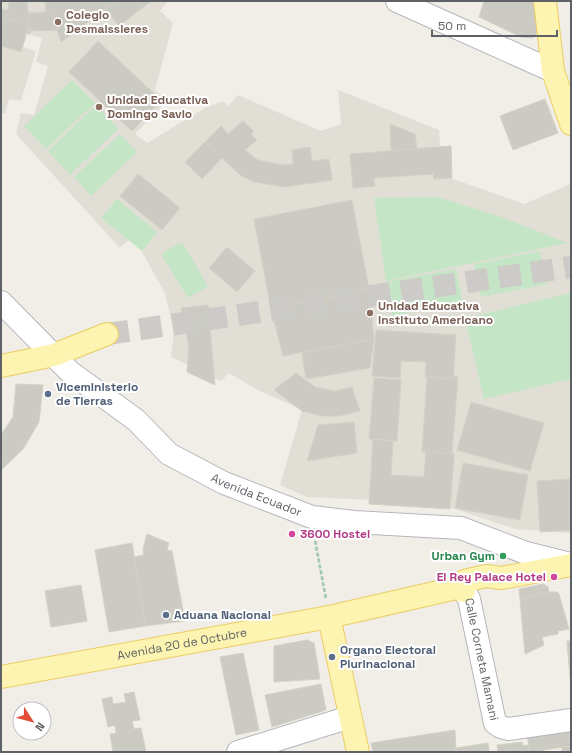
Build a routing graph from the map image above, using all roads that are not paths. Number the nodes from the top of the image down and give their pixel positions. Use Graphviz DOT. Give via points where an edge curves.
graph roads {
  1 [pos="397,1"];
  2 [pos="545,1"];
  3 [pos="553,71"];
  4 [pos="571,124"];
  5 [pos="1,302"];
  6 [pos="107,334"];
  7 [pos="54,355"];
  8 [pos="1,366"];
  9 [pos="571,565"];
  10 [pos="460,590"];
  11 [pos="329,617"];
  12 [pos="1,677"];
  13 [pos="350,717"];
  14 [pos="571,720"];
  15 [pos="238,752"];
  16 [pos="358,752"];
  1 -- 3 [label="street"];
  2 -- 3 [label="main road"];
  3 -- 4 [label="main road"];
  5 -- 7 [label="street, Avenida Ecuador"];
  6 -- 7 [label="main road"];
  7 -- 8 [label="main road"];
  7 -- 9 [label="street, Avenida Ecuador" via="70,372 136,420 169,454 224,483 312,517 461,528 526,553"];
  9 -- 10 [label="main road, Avenida 20 de Octubre" via="501,578 486,576 464,580"];
  10 -- 11 [label="main road, Avenida 20 de Octubre"];
  10 -- 14 [label="street, Calle Corneta Mamani" via="469,599 495,723 508,729"];
  11 -- 12 [label="main road, Avenida 20 de Octubre"];
  11 -- 13 [label="main road"];
  13 -- 15 [label="street"];
  13 -- 16 [label="main road"];
}
